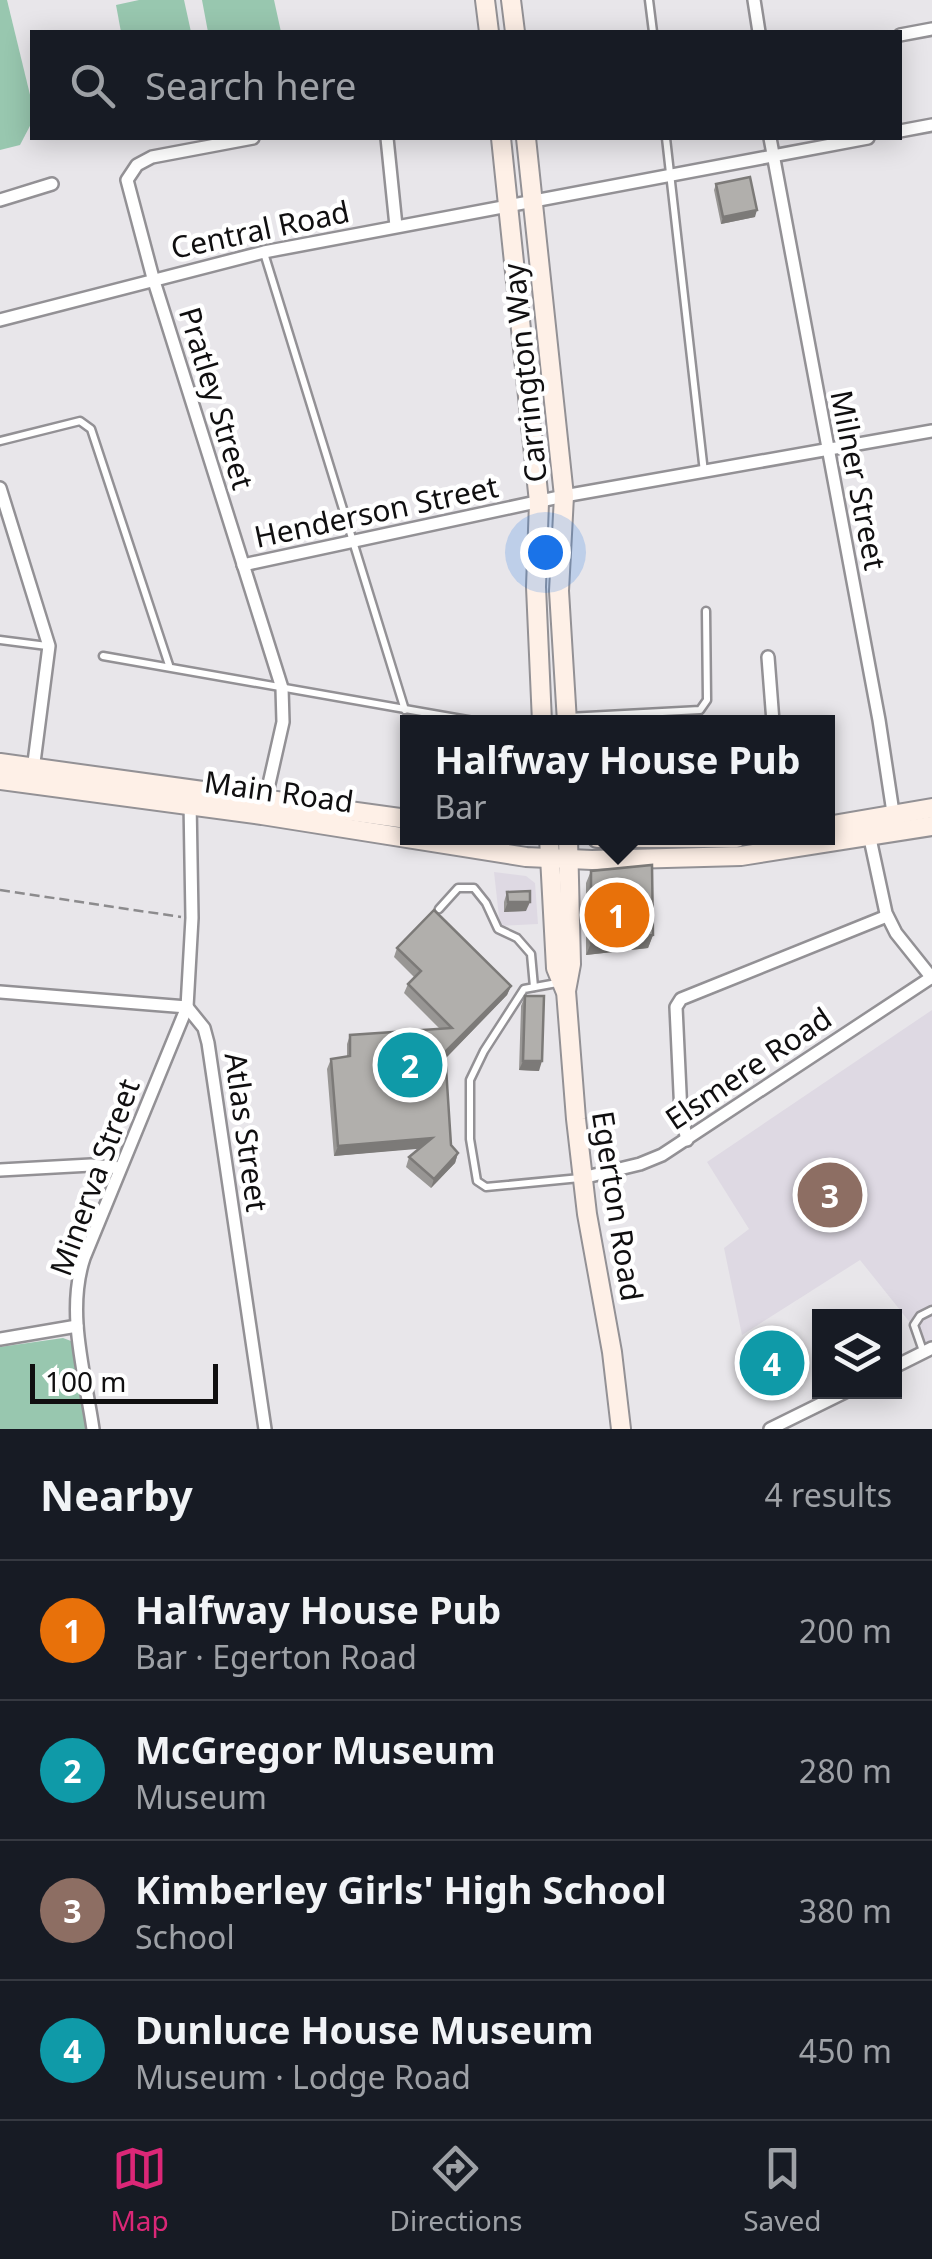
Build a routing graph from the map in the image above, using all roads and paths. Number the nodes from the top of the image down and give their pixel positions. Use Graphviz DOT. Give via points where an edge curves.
graph roads {
  1 [pos="485,0"];
  2 [pos="511,0"];
  3 [pos="650,0"];
  4 [pos="754,0"];
  5 [pos="932,29"];
  6 [pos="489,30"];
  7 [pos="514,30"];
  8 [pos="653,30"];
  9 [pos="759,30"];
  10 [pos="902,35"];
  11 [pos="932,125"];
  12 [pos="902,131"];
  13 [pos="241,140"];
  14 [pos="388,140"];
  15 [pos="501,140"];
  16 [pos="526,140"];
  17 [pos="666,140"];
  18 [pos="770,140"];
  19 [pos="857,140"];
  20 [pos="772,156"];
  21 [pos="670,175"];
  22 [pos="52,184"];
  23 [pos="0,200"];
  24 [pos="534,202"];
  25 [pos="509,207"];
  26 [pos="396,226"];
  27 [pos="264,252"];
  28 [pos="154,278"];
  29 [pos="0,320"];
  30 [pos="932,431"];
  31 [pos="0,441"];
  32 [pos="827,450"];
  33 [pos="704,472"];
  34 [pos="0,488"];
  35 [pos="564,496"];
  36 [pos="539,502"];
  37 [pos="351,542"];
  38 [pos="243,565"];
  39 [pos="706,612"];
  40 [pos="0,640"];
  41 [pos="48,646"];
  42 [pos="102,656"];
  43 [pos="768,657"];
  44 [pos="169,665"];
  45 [pos="282,688"];
  46 [pos="405,710"];
  47 [pos="436,715"];
  48 [pos="542,715"];
  49 [pos="567,715"];
  50 [pos="634,715"];
  51 [pos="772,715"];
  52 [pos="0,763"];
  53 [pos="32,776"];
  54 [pos="0,780"];
  55 [pos="190,796"];
  56 [pos="264,808"];
  57 [pos="932,808"];
  58 [pos="400,818"];
  59 [pos="867,818"];
  60 [pos="835,824"];
  61 [pos="896,824"];
  62 [pos="932,826"];
  63 [pos="400,833"];
  64 [pos="870,838"];
  65 [pos="835,840"];
  66 [pos="462,845"];
  67 [pos="552,845"];
  68 [pos="565,845"];
  69 [pos="778,845"];
  70 [pos="559,858"];
  71 [pos="0,890"];
  72 [pos="439,908"];
  73 [pos="887,916"];
  74 [pos="192,918"];
  75 [pos="932,977"];
  76 [pos="565,984"];
  77 [pos="534,987"];
  78 [pos="0,992"];
  79 [pos="186,1008"];
  80 [pos="686,1140"];
  81 [pos="120,1168"];
  82 [pos="0,1170"];
  83 [pos="582,1178"];
  84 [pos="932,1310"];
  85 [pos="77,1326"];
  86 [pos="0,1339"];
  87 [pos="928,1350"];
  88 [pos="902,1363"];
  89 [pos="831,1399"];
  90 [pos="93,1429"];
  91 [pos="264,1429"];
  92 [pos="621,1429"];
  93 [pos="770,1429"];
  1 -- 6 [label="street"];
  2 -- 7 [label="street"];
  3 -- 8 [label="lane"];
  4 -- 9 [label="street"];
  5 -- 10 [label="street"];
  11 -- 12 [label="street"];
  13 -- 28 [label="street, Pratley Street" via="152,157 132,171 127,180"];
  14 -- 26 [label="street"];
  15 -- 25 [label="street, Carrington Way"];
  16 -- 24 [label="street, Carrington Way"];
  17 -- 21 [label="lane"];
  18 -- 20 [label="street, Milner Street"];
  19 -- 20 [label="street, Central Road"];
  20 -- 21 [label="street, Central Road"];
  20 -- 32 [label="street, Milner Street"];
  21 -- 24 [label="street, Central Road"];
  21 -- 33 [label="lane"];
  22 -- 23 [label="street"];
  24 -- 25 [label="street, Central Road"];
  24 -- 35 [label="street, Carrington Way"];
  25 -- 26 [label="street, Central Road"];
  25 -- 36 [label="street, Carrington Way"];
  26 -- 27 [label="street, Central Road"];
  27 -- 28 [label="street, Central Road"];
  27 -- 37 [label="lane"];
  28 -- 29 [label="street, Central Road"];
  28 -- 38 [label="street, Pratley Street"];
  30 -- 32 [label="street, Henderson Street"];
  31 -- 44 [label="lane" via="80,421 91,429"];
  32 -- 33 [label="street, Henderson Street"];
  32 -- 61 [label="street, Milner Street"];
  33 -- 35 [label="street, Henderson Street"];
  34 -- 41 [label="street"];
  35 -- 36 [label="street, Henderson Street"];
  35 -- 49 [label="street, Carrington Way" via="559,591"];
  36 -- 37 [label="street, Henderson Street"];
  36 -- 48 [label="street, Carrington Way"];
  37 -- 38 [label="street, Henderson Street"];
  37 -- 46 [label="lane"];
  38 -- 45 [label="street, Pratley Street"];
  39 -- 50 [label="lane" via="707,700 700,710"];
  40 -- 41 [label="lane"];
  41 -- 53 [label="street"];
  42 -- 44 [label="lane"];
  43 -- 51 [label="street"];
  44 -- 45 [label="lane"];
  45 -- 46 [label="lane"];
  45 -- 56 [label="street, Pratley Street" via="283,722"];
  46 -- 47 [label="lane"];
  52 -- 53 [label="street, Main Road"];
  53 -- 54 [label="street, Main Road"];
  53 -- 55 [label="street, Main Road"];
  55 -- 56 [label="street, Main Road"];
  55 -- 74 [label="street"];
  56 -- 58 [label="street, Main Road"];
  56 -- 63 [label="street, Main Road"];
  57 -- 61 [label="street"];
  59 -- 60 [label="street"];
  59 -- 61 [label="street"];
  59 -- 64 [label="street"];
  61 -- 62 [label="street"];
  61 -- 64 [label="street, Main Road"];
  64 -- 65 [label="street, Main Road"];
  64 -- 73 [label="street"];
  66 -- 70 [label="street, Main Road"];
  67 -- 70 [label="street"];
  68 -- 70 [label="street"];
  69 -- 70 [label="street, Main Road" via="700,858"];
  70 -- 76 [label="street, Egerton Road" via="572,964"];
  71 -- 74 [label="path"];
  72 -- 77 [label="lane" via="458,888 474,888 498,929 528,950"];
  73 -- 75 [label="street"];
  73 -- 80 [label="street" via="680,999"];
  74 -- 79 [label="street"];
  75 -- 80 [label="street, Elsmere Road"];
  76 -- 77 [label="lane"];
  76 -- 83 [label="street, Egerton Road"];
  77 -- 83 [label="lane" via="518,995 470,1080 477,1181 494,1188"];
  78 -- 79 [label="street"];
  79 -- 81 [label="street, Minerva Street"];
  79 -- 91 [label="street, Atlas Street" via="208,1043"];
  80 -- 83 [label="street, Elsmere Road" via="652,1160"];
  81 -- 82 [label="street"];
  81 -- 85 [label="street, Minerva Street" via="80,1270"];
  83 -- 92 [label="street, Egerton Road"];
  84 -- 87 [label="lane" via="914,1325"];
  85 -- 86 [label="street"];
  85 -- 90 [label="street, Minerva Street"];
  87 -- 88 [label="street"];
  89 -- 93 [label="street"];
}
